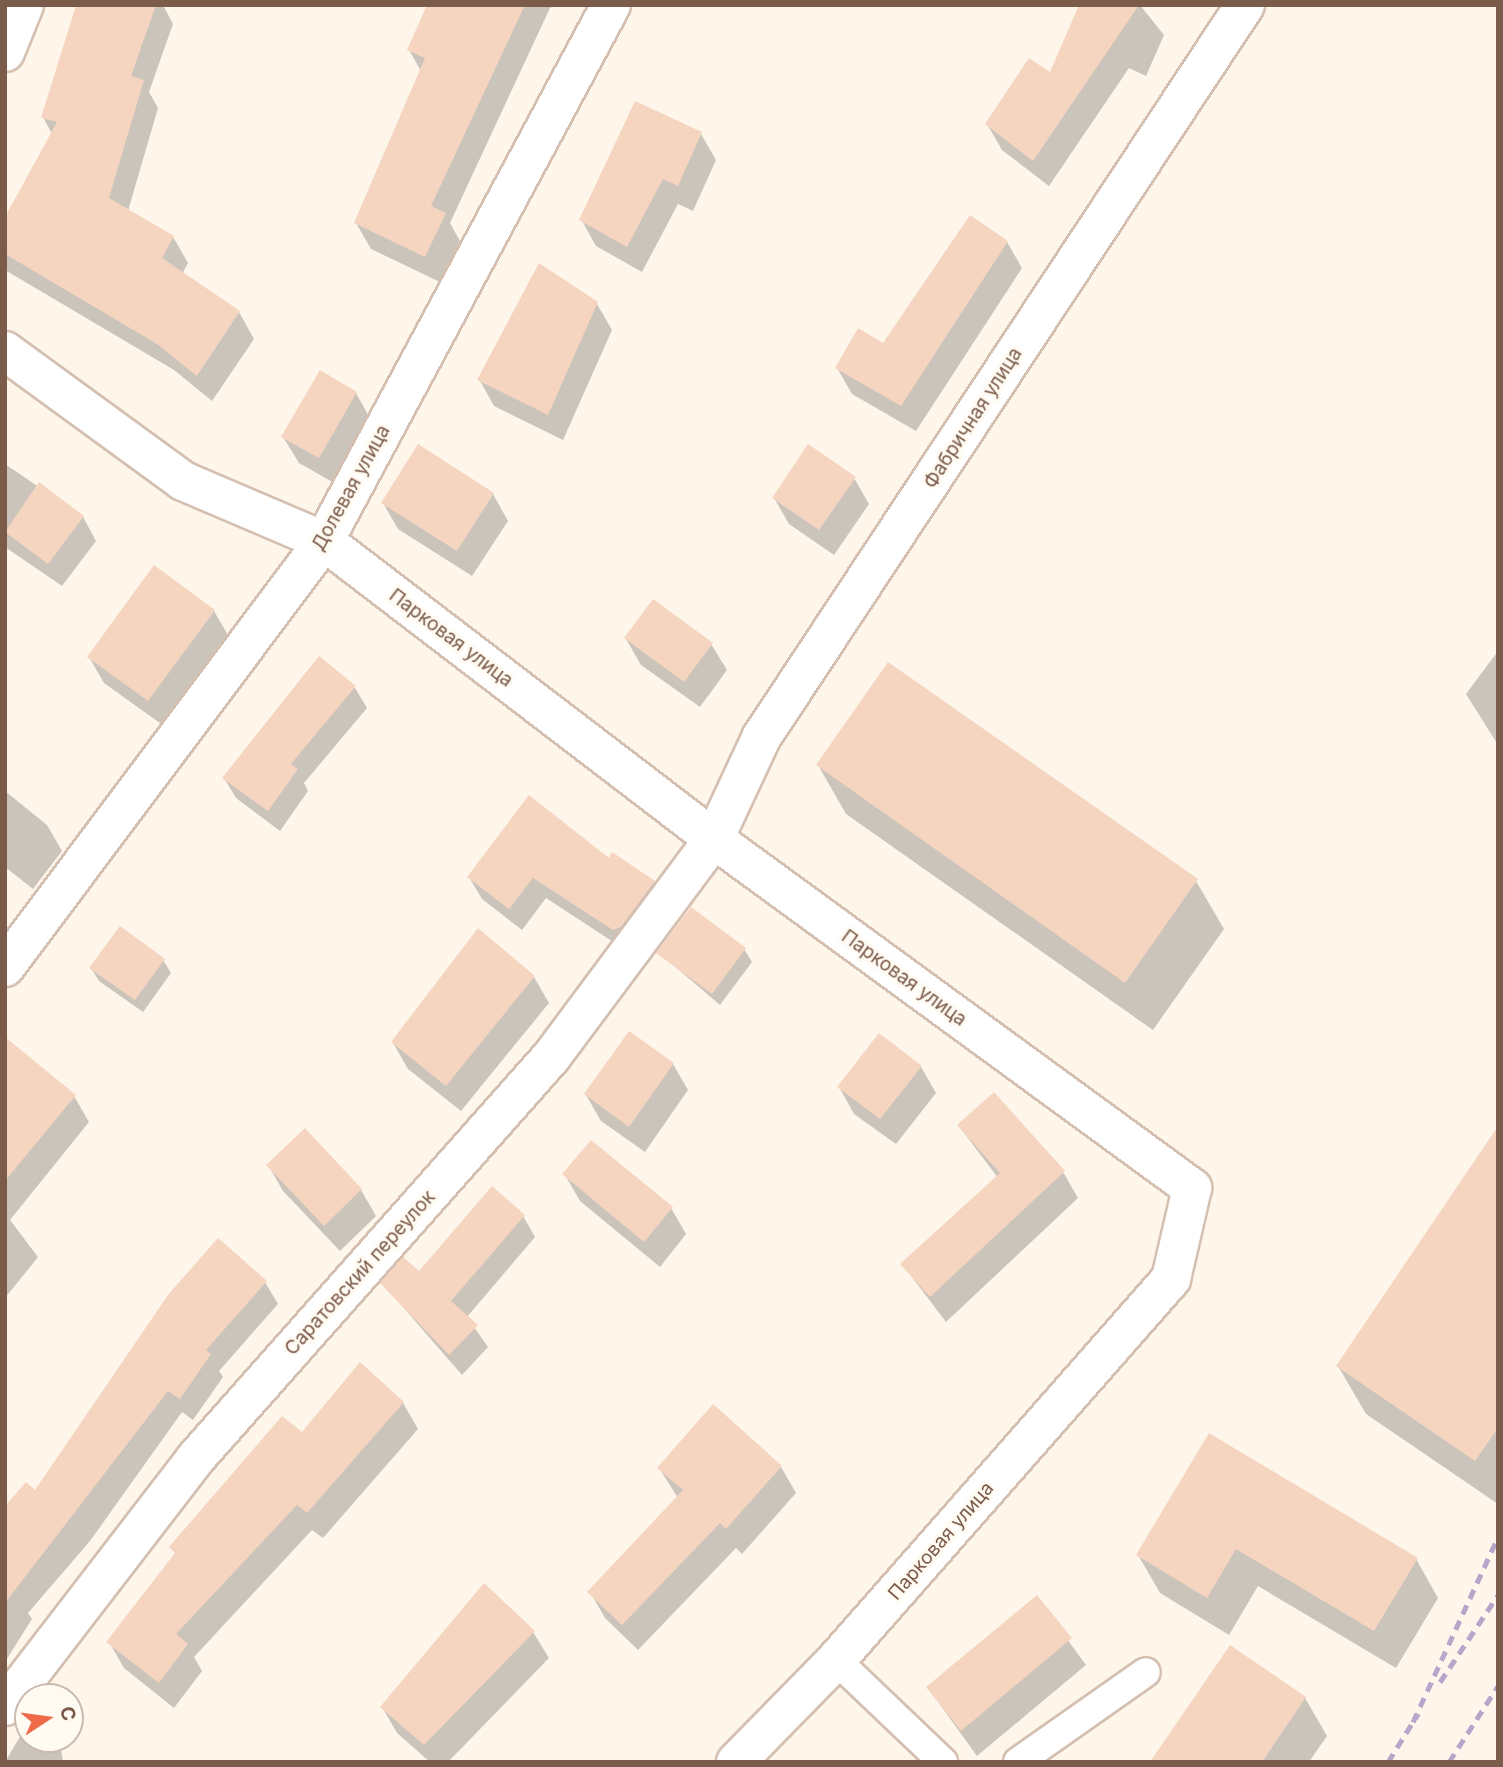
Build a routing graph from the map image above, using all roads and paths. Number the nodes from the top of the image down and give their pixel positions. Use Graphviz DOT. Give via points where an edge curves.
graph roads {
  1 [pos="24,5"];
  2 [pos="611,5"];
  3 [pos="1245,5"];
  4 [pos="5,52"];
  5 [pos="5,351"];
  6 [pos="324,541"];
  7 [pos="715,839"];
  8 [pos="5,967"];
  9 [pos="836,1661"];
  10 [pos="1146,1672"];
  11 [pos="5,1706"];
  12 [pos="736,1762"];
  13 [pos="943,1762"];
  14 [pos="1018,1762"];
  1 -- 4 [label="street"];
  2 -- 6 [label="street, Долевая улица"];
  3 -- 7 [label="street, Фабричная улица" via="761,738"];
  5 -- 6 [label="street, Парковая улица" via="183,481"];
  6 -- 7 [label="street, Парковая улица"];
  6 -- 8 [label="street, Долевая улица"];
  7 -- 9 [label="street, Парковая улица" via="1192,1188 1171,1279"];
  7 -- 11 [label="street, Саратовский переулок" via="552,1055 195,1459"];
  9 -- 12 [label="street, Парковая улица"];
  9 -- 13 [label="lane"];
  10 -- 14 [label="lane"];
}
